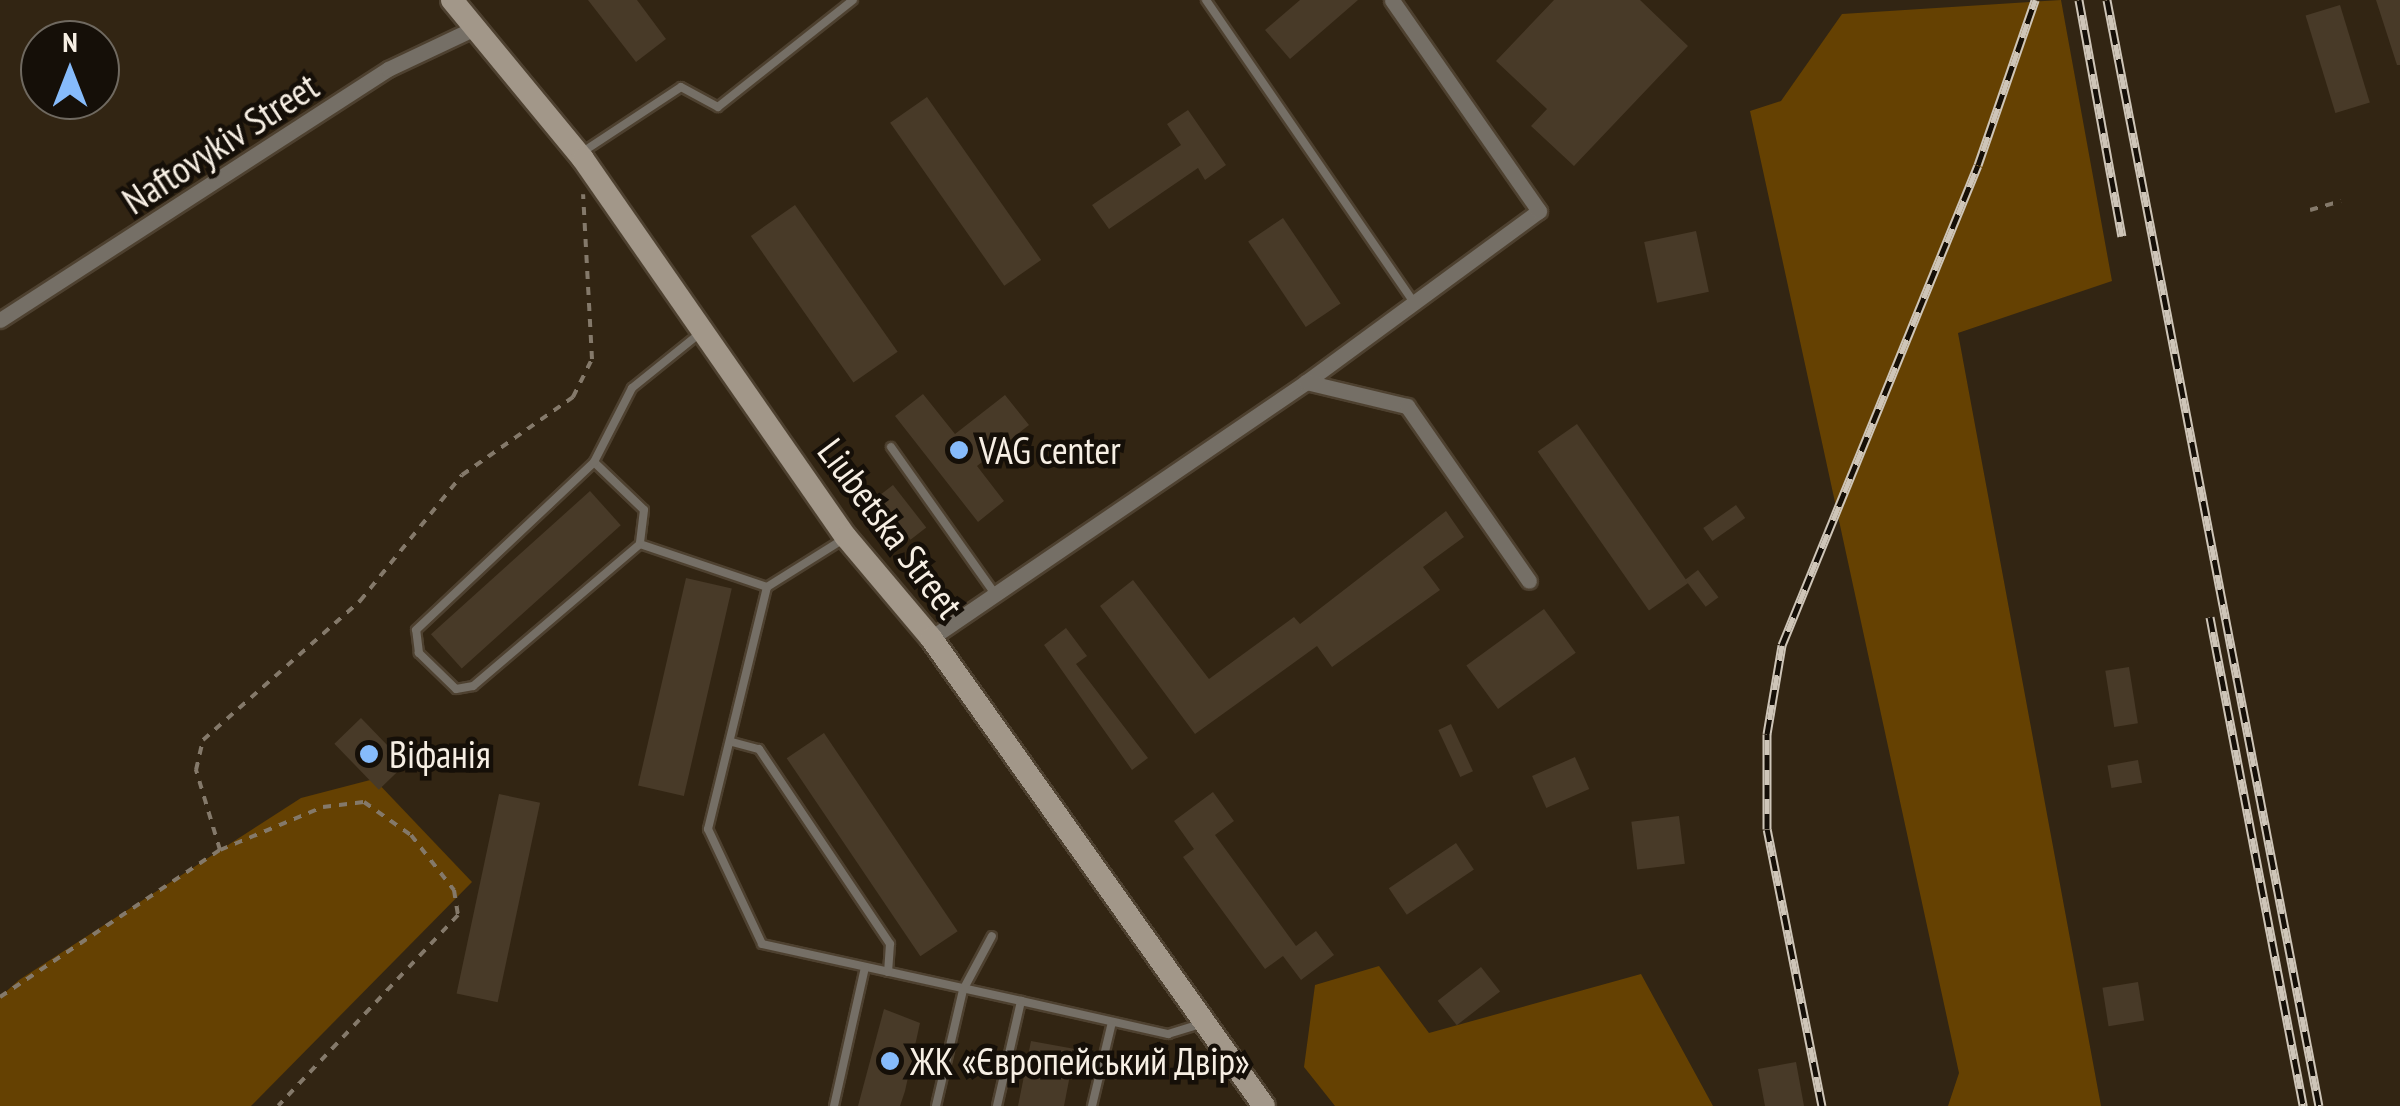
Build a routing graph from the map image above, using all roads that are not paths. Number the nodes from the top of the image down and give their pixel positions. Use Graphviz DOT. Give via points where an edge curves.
graph roads {
  1 [pos="452,0"];
  2 [pos="853,0"];
  3 [pos="1206,0"];
  4 [pos="1392,0"];
  5 [pos="478,26"];
  6 [pos="581,156"];
  7 [pos="1414,303"];
  8 [pos="0,320"];
  9 [pos="706,328"];
  10 [pos="1306,382"];
  11 [pos="891,447"];
  12 [pos="594,462"];
  13 [pos="846,537"];
  14 [pos="640,544"];
  15 [pos="1528,581"];
  16 [pos="767,588"];
  17 [pos="996,594"];
  18 [pos="931,638"];
  19 [pos="732,742"];
  20 [pos="992,936"];
  21 [pos="865,966"];
  22 [pos="888,972"];
  23 [pos="963,990"];
  24 [pos="1021,1001"];
  25 [pos="1112,1022"];
  26 [pos="1203,1023"];
  27 [pos="834,1106"];
  28 [pos="936,1106"];
  29 [pos="997,1106"];
  30 [pos="1092,1106"];
  31 [pos="1264,1106"];
  1 -- 5 [label="main road, Liubetska Street"];
  2 -- 6 [label="lane" via="718,107 682,87"];
  3 -- 7 [label="lane"];
  4 -- 7 [label="street" via="1539,211"];
  5 -- 6 [label="main road, Liubetska Street"];
  5 -- 8 [label="street, Naftovykiv Street" via="388,69"];
  6 -- 9 [label="main road, Liubetska Street"];
  7 -- 10 [label="street"];
  9 -- 12 [label="lane" via="632,388"];
  9 -- 13 [label="main road, Liubetska Street"];
  10 -- 15 [label="street" via="1407,406"];
  10 -- 17 [label="street"];
  11 -- 17 [label="lane"];
  12 -- 14 [label="lane" via="644,510"];
  12 -- 14 [label="lane" via="416,630 419,653 456,689 474,686"];
  13 -- 16 [label="lane"];
  13 -- 18 [label="main road, Liubetska Street"];
  14 -- 16 [label="lane"];
  16 -- 19 [label="lane"];
  17 -- 18 [label="street"];
  18 -- 26 [label="main road, Liubetska Street"];
  19 -- 21 [label="lane" via="708,829 762,944"];
  19 -- 22 [label="lane" via="758,749 890,944"];
  20 -- 23 [label="lane"];
  21 -- 22 [label="lane"];
  21 -- 27 [label="lane"];
  22 -- 23 [label="lane"];
  23 -- 24 [label="lane"];
  23 -- 28 [label="lane"];
  24 -- 25 [label="lane"];
  24 -- 29 [label="lane"];
  25 -- 26 [label="lane" via="1168,1034"];
  25 -- 30 [label="lane"];
  26 -- 31 [label="main road, Liubetska Street"];
}
